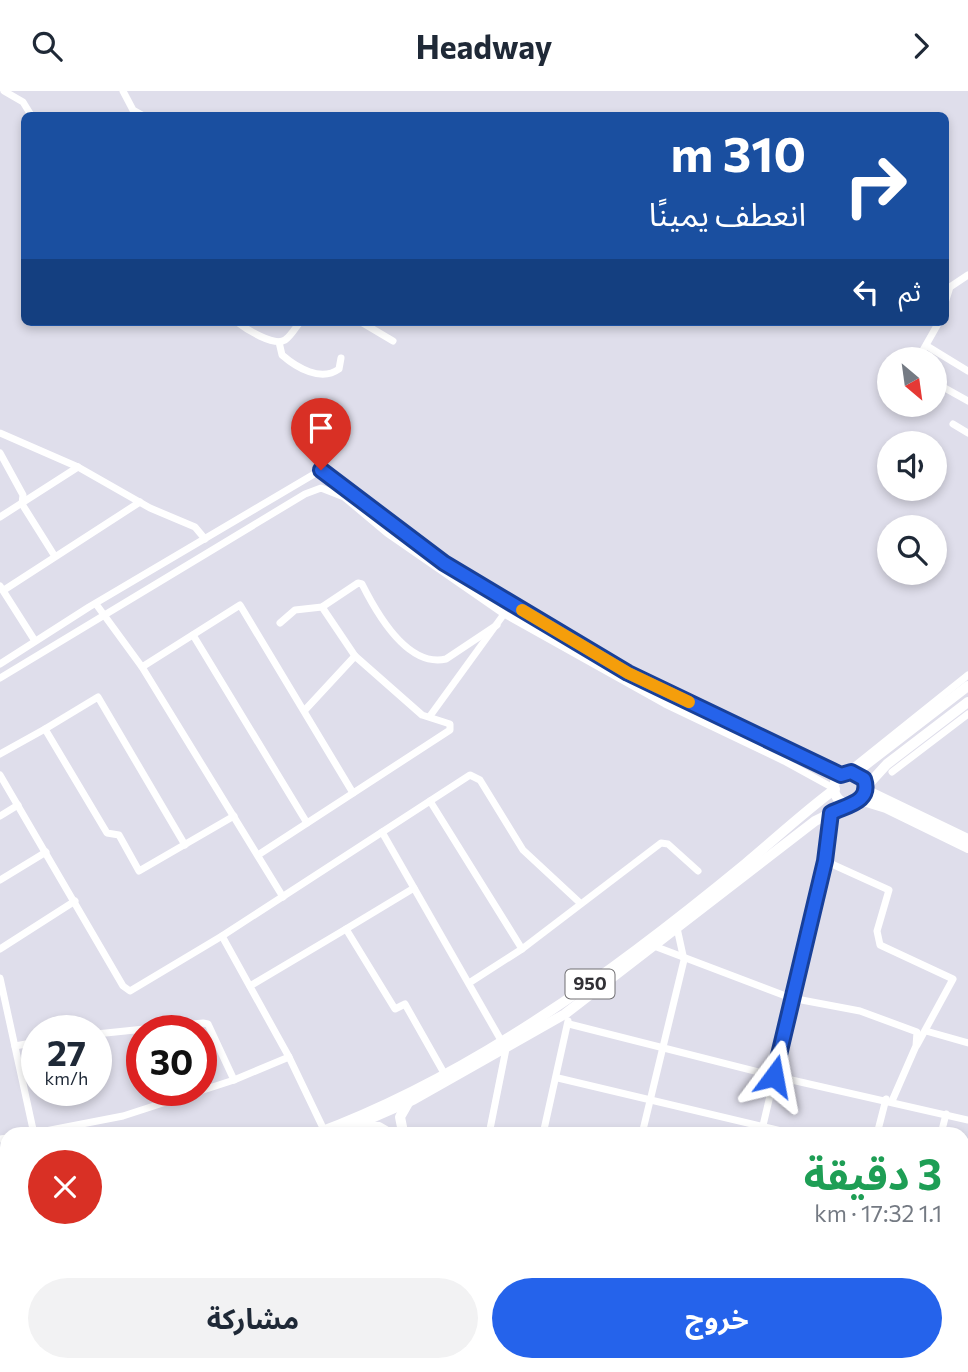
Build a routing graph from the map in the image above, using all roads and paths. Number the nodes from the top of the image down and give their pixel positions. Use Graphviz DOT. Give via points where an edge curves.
graph roads {
  1 [pos="4,91"];
  2 [pos="123,91"];
  3 [pos="29,112"];
  4 [pos="136,112"];
  5 [pos="968,275"];
  6 [pos="949,290"];
  7 [pos="242,326"];
  8 [pos="297,326"];
  9 [pos="368,326"];
  10 [pos="937,326"];
  11 [pos="393,341"];
  12 [pos="279,342"];
  13 [pos="927,347"];
  14 [pos="341,358"];
  15 [pos="947,359"];
  16 [pos="968,371"];
  17 [pos="947,389"];
  18 [pos="968,401"];
  19 [pos="953,424"];
  20 [pos="0,433"];
  21 [pos="968,433"];
  22 [pos="0,453"];
  23 [pos="78,467"];
  24 [pos="317,470"];
  25 [pos="321,488"];
  26 [pos="140,502"];
  27 [pos="22,504"];
  28 [pos="0,517"];
  29 [pos="236,520"];
  30 [pos="243,531"];
  31 [pos="205,539"];
  32 [pos="54,555"];
  33 [pos="149,574"];
  34 [pos="155,585"];
  35 [pos="1,587"];
  36 [pos="504,598"];
  37 [pos="96,604"];
  38 [pos="322,607"];
  39 [pos="498,608"];
  40 [pos="504,614"];
  41 [pos="104,615"];
  42 [pos="279,623"];
  43 [pos="497,625"];
  44 [pos="193,635"];
  45 [pos="35,641"];
  46 [pos="355,656"];
  47 [pos="0,664"];
  48 [pos="142,667"];
  49 [pos="968,675"];
  50 [pos="0,678"];
  51 [pos="968,686"];
  52 [pos="968,702"];
  53 [pos="306,710"];
  54 [pos="968,715"];
  55 [pos="430,716"];
  56 [pos="45,729"];
  57 [pos="0,754"];
  58 [pos="892,772"];
  59 [pos="848,773"];
  60 [pos="0,775"];
  61 [pos="835,789"];
  62 [pos="353,793"];
  63 [pos="861,795"];
  64 [pos="430,801"];
  65 [pos="18,805"];
  66 [pos="831,813"];
  67 [pos="0,816"];
  68 [pos="234,816"];
  69 [pos="307,823"];
  70 [pos="382,832"];
  71 [pos="968,839"];
  72 [pos="185,845"];
  73 [pos="968,848"];
  74 [pos="46,852"];
  75 [pos="258,855"];
  76 [pos="825,861"];
  77 [pos="698,871"];
  78 [pos="0,880"];
  79 [pos="414,888"];
  80 [pos="283,897"];
  81 [pos="75,901"];
  82 [pos="579,902"];
  83 [pos="677,928"];
  84 [pos="346,929"];
  85 [pos="222,936"];
  86 [pos="651,943"];
  87 [pos="0,949"];
  88 [pos="522,949"];
  89 [pos="684,960"];
  90 [pos="0,978"];
  91 [pos="468,983"];
  92 [pos="250,986"];
  93 [pos="791,998"];
  94 [pos="567,1019"];
  95 [pos="926,1031"];
  96 [pos="112,1032"];
  97 [pos="968,1044"];
  98 [pos="21,1045"];
  99 [pos="504,1045"];
  100 [pos="15,1046"];
  101 [pos="663,1046"];
  102 [pos="916,1046"];
  103 [pos="289,1057"];
  104 [pos="444,1073"];
  105 [pos="774,1076"];
  106 [pos="558,1078"];
  107 [pos="234,1080"];
  108 [pos="413,1100"];
  109 [pos="650,1100"];
  110 [pos="889,1100"];
  111 [pos="381,1111"];
  112 [pos="946,1114"];
  113 [pos="968,1120"];
  114 [pos="32,1127"];
  115 [pos="70,1127"];
  116 [pos="322,1127"];
  117 [pos="340,1127"];
  118 [pos="354,1127"];
  119 [pos="393,1127"];
  120 [pos="400,1127"];
  121 [pos="490,1127"];
  122 [pos="545,1127"];
  123 [pos="644,1127"];
  124 [pos="751,1127"];
  125 [pos="763,1127"];
  126 [pos="879,1127"];
  127 [pos="943,1127"];
  1 -- 3 [label="street" via="23,102"];
  2 -- 4 [label="street"];
  5 -- 6 [label="street"];
  7 -- 12 [label="street"];
  8 -- 12 [label="street"];
  9 -- 11 [label="street"];
  10 -- 13 [label="street"];
  12 -- 14 [label="street" via="282,355 320,376 338,369"];
  15 -- 16 [label="street"];
  17 -- 18 [label="street"];
  19 -- 21 [label="street"];
  20 -- 23 [label="street"];
  22 -- 27 [label="street" via="23,495"];
  23 -- 26 [label="street"];
  23 -- 27 [label="street"];
  24 -- 25 [label="street"];
  24 -- 29 [label="street"];
  24 -- 36 [label="street" via="330,475 444,563"];
  25 -- 30 [label="street"];
  25 -- 39 [label="street" via="344,497 387,533"];
  26 -- 31 [label="street" via="195,527"];
  26 -- 32 [label="street"];
  27 -- 28 [label="street"];
  27 -- 32 [label="street"];
  29 -- 30 [label="street"];
  29 -- 31 [label="street"];
  30 -- 34 [label="street"];
  31 -- 33 [label="street"];
  32 -- 35 [label="street"];
  33 -- 34 [label="street"];
  33 -- 37 [label="street"];
  34 -- 41 [label="street"];
  35 -- 45 [label="street"];
  36 -- 39 [label="street"];
  36 -- 59 [label="street" via="628,673"];
  37 -- 41 [label="street"];
  37 -- 45 [label="street"];
  38 -- 42 [label="street" via="295,610"];
  38 -- 43 [label="street" via="362,583 382,622 420,657 436,661"];
  38 -- 46 [label="street"];
  39 -- 40 [label="street"];
  40 -- 43 [label="street"];
  40 -- 61 [label="street" via="664,704"];
  41 -- 48 [label="street"];
  41 -- 50 [label="street"];
  43 -- 55 [label="street"];
  44 -- 48 [label="street"];
  44 -- 53 [label="street" via="240,605"];
  44 -- 69 [label="street"];
  45 -- 47 [label="street"];
  46 -- 53 [label="street"];
  46 -- 55 [label="street" via="422,715"];
  48 -- 68 [label="street"];
  49 -- 59 [label="street"];
  51 -- 59 [label="main road"];
  52 -- 63 [label="main road, 950" via="887,764"];
  53 -- 62 [label="street"];
  54 -- 58 [label="street"];
  55 -- 62 [label="street" via="450,724 450,730"];
  56 -- 57 [label="street"];
  56 -- 72 [label="street" via="107,833 119,835 139,871"];
  56 -- 72 [label="street" via="98,697"];
  59 -- 61 [label="main road"];
  59 -- 63 [label="main road" via="864,779"];
  60 -- 65 [label="street"];
  61 -- 63 [label="main road" via="839,799"];
  61 -- 86 [label="main road, 950"];
  62 -- 69 [label="street"];
  63 -- 66 [label="main road, 950 / 950"];
  63 -- 71 [label="main road"];
  63 -- 73 [label="main road"];
  64 -- 70 [label="street"];
  64 -- 82 [label="street" via="470,775 478,777 523,850"];
  64 -- 88 [label="street"];
  65 -- 67 [label="street"];
  65 -- 74 [label="street"];
  66 -- 76 [label="street"];
  66 -- 83 [label="main road, 950 / 950"];
  68 -- 72 [label="street"];
  68 -- 75 [label="street"];
  69 -- 75 [label="street"];
  70 -- 79 [label="street"];
  70 -- 80 [label="street"];
  74 -- 78 [label="street"];
  74 -- 81 [label="street"];
  75 -- 80 [label="street"];
  76 -- 93 [label="street"];
  76 -- 95 [label="street" via="889,890 877,931 880,944 953,979"];
  77 -- 82 [label="street" via="661,843"];
  79 -- 84 [label="street"];
  79 -- 91 [label="street"];
  80 -- 85 [label="street"];
  81 -- 85 [label="street" via="130,991"];
  81 -- 87 [label="street"];
  82 -- 88 [label="street"];
  83 -- 86 [label="main road, 950 / 950"];
  83 -- 89 [label="street"];
  84 -- 92 [label="street"];
  84 -- 104 [label="street" via="395,1009 405,1004"];
  85 -- 92 [label="street"];
  86 -- 89 [label="street"];
  86 -- 94 [label="main road, 950 / 950"];
  86 -- 99 [label="main road, 950"];
  88 -- 91 [label="street"];
  89 -- 93 [label="street"];
  89 -- 101 [label="street"];
  90 -- 100 [label="street"];
  91 -- 99 [label="street"];
  92 -- 103 [label="street"];
  93 -- 102 [label="street" via="860,1011 917,1032"];
  93 -- 105 [label="street"];
  94 -- 99 [label="main road, 950 / 950"];
  94 -- 101 [label="street"];
  94 -- 106 [label="street"];
  95 -- 97 [label="street"];
  95 -- 102 [label="street"];
  96 -- 107 [label="street" via="208,1024"];
  98 -- 100 [label="street"];
  99 -- 104 [label="main road, 950"];
  99 -- 108 [label="main road, 950 / 950"];
  99 -- 121 [label="street"];
  100 -- 114 [label="street"];
  101 -- 105 [label="street"];
  101 -- 109 [label="street"];
  102 -- 110 [label="street"];
  103 -- 107 [label="street"];
  103 -- 116 [label="street"];
  104 -- 111 [label="main road, 950"];
  105 -- 110 [label="street"];
  105 -- 125 [label="street"];
  106 -- 109 [label="street"];
  106 -- 122 [label="street"];
  107 -- 115 [label="street" via="123,1117"];
  108 -- 111 [label="main road, 950 / 950"];
  108 -- 120 [label="main road" via="402,1110"];
  109 -- 123 [label="street"];
  109 -- 124 [label="street"];
  110 -- 112 [label="street"];
  110 -- 126 [label="street"];
  111 -- 117 [label="main road, 950"];
  111 -- 118 [label="main road, 950 / 950"];
  111 -- 119 [label="main road"];
  112 -- 113 [label="street"];
  112 -- 127 [label="street"];
}
